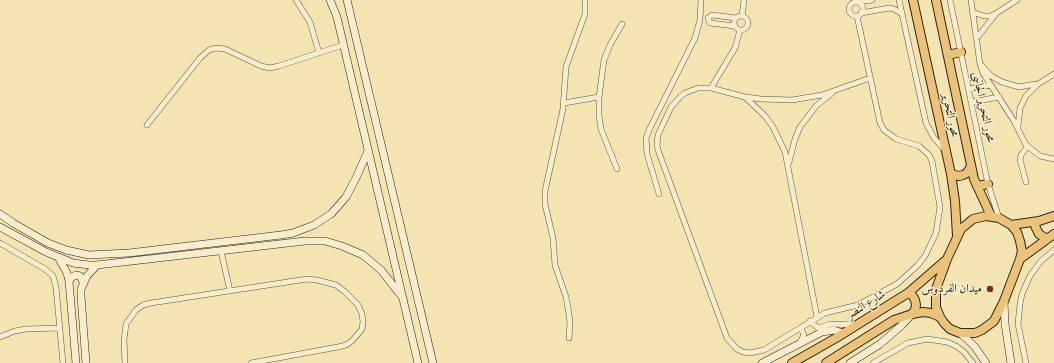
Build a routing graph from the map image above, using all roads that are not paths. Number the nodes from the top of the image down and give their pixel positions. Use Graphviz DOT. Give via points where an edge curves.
graph roads {
  1 [pos="296,0"];
  2 [pos="330,0"];
  3 [pos="348,0"];
  4 [pos="586,0"];
  5 [pos="702,0"];
  6 [pos="744,0"];
  7 [pos="872,0"];
  8 [pos="899,0"];
  9 [pos="913,0"];
  10 [pos="936,0"];
  11 [pos="950,0"];
  12 [pos="970,0"];
  13 [pos="1017,0"];
  14 [pos="855,2"];
  15 [pos="972,12"];
  16 [pos="859,14"];
  17 [pos="996,14"];
  18 [pos="902,15"];
  19 [pos="742,16"];
  20 [pos="736,18"];
  21 [pos="622,24"];
  22 [pos="735,26"];
  23 [pos="740,30"];
  24 [pos="976,39"];
  25 [pos="343,45"];
  26 [pos="961,52"];
  27 [pos="319,54"];
  28 [pos="948,55"];
  29 [pos="980,64"];
  30 [pos="1054,74"];
  31 [pos="870,78"];
  32 [pos="1002,82"];
  33 [pos="1038,84"];
  34 [pos="992,87"];
  35 [pos="1019,87"];
  36 [pos="711,88"];
  37 [pos="969,89"];
  38 [pos="837,90"];
  39 [pos="599,97"];
  40 [pos="745,97"];
  41 [pos="999,97"];
  42 [pos="1023,100"];
  43 [pos="972,102"];
  44 [pos="564,103"];
  45 [pos="1020,108"];
  46 [pos="1009,112"];
  47 [pos="147,125"];
  48 [pos="1018,129"];
  49 [pos="1028,146"];
  50 [pos="368,151"];
  51 [pos="946,151"];
  52 [pos="1054,159"];
  53 [pos="788,165"];
  54 [pos="971,166"];
  55 [pos="617,169"];
  56 [pos="951,174"];
  57 [pos="1026,182"];
  58 [pos="988,184"];
  59 [pos="977,186"];
  60 [pos="660,194"];
  61 [pos="0,214"];
  62 [pos="1054,216"];
  63 [pos="995,217"];
  64 [pos="1034,222"];
  65 [pos="1011,225"];
  66 [pos="0,227"];
  67 [pos="957,236"];
  68 [pos="1051,236"];
  69 [pos="0,243"];
  70 [pos="59,248"];
  71 [pos="1054,250"];
  72 [pos="221,251"];
  73 [pos="97,255"];
  74 [pos="58,258"];
  75 [pos="947,259"];
  76 [pos="1020,259"];
  77 [pos="96,266"];
  78 [pos="69,281"];
  79 [pos="83,282"];
  80 [pos="230,291"];
  81 [pos="908,293"];
  82 [pos="403,298"];
  83 [pos="1004,301"];
  84 [pos="912,314"];
  85 [pos="817,317"];
  86 [pos="940,317"];
  87 [pos="810,322"];
  88 [pos="856,325"];
  89 [pos="60,328"];
  90 [pos="801,328"];
  91 [pos="960,333"];
  92 [pos="842,334"];
  93 [pos="0,337"];
  94 [pos="569,338"];
  95 [pos="798,345"];
  96 [pos="883,357"];
  97 [pos="63,363"];
  98 [pos="76,363"];
  99 [pos="86,363"];
  100 [pos="125,363"];
  101 [pos="251,363"];
  102 [pos="418,363"];
  103 [pos="433,363"];
  104 [pos="762,363"];
  105 [pos="792,363"];
  106 [pos="826,363"];
  107 [pos="850,363"];
  108 [pos="873,363"];
  109 [pos="887,363"];
  110 [pos="973,363"];
  111 [pos="986,363"];
  112 [pos="1011,363"];
  113 [pos="1026,363"];
  1 -- 27 [label="street" via="310,22"];
  2 -- 25 [label="street" via="337,17"];
  3 -- 103 [label="street"];
  4 -- 44 [label="street" via="585,14 566,67"];
  5 -- 60 [label="street" via="695,38 646,138 647,154"];
  6 -- 19 [label="street"];
  7 -- 14 [label="street"];
  8 -- 18 [label="street"];
  9 -- 51 [label="main road, محور التحرير"];
  10 -- 28 [label="main road, محور التحرير"];
  11 -- 26 [label="street, محور التحرير الجانبى"];
  12 -- 15 [label="street"];
  13 -- 17 [label="street"];
  14 -- 16 [label="street" via="863,8"];
  14 -- 16 [label="street" via="849,9 851,14"];
  15 -- 17 [label="street" via="984,16"];
  15 -- 24 [label="street"];
  16 -- 18 [label="street" via="889,8"];
  16 -- 31 [label="street"];
  17 -- 24 [label="street"];
  18 -- 51 [label="street" via="926,123 934,138"];
  19 -- 20 [label="street"];
  19 -- 23 [label="street" via="748,24"];
  20 -- 22 [label="street"];
  20 -- 22 [label="street" via="712,15 708,18 710,23"];
  21 -- 39 [label="street" via="604,60"];
  22 -- 23 [label="street"];
  23 -- 36 [label="street" via="735,48"];
  24 -- 29 [label="street"];
  25 -- 27 [label="street"];
  25 -- 50 [label="street"];
  26 -- 28 [label="main road"];
  26 -- 37 [label="street, محور التحرير الجانبى"];
  27 -- 47 [label="street" via="270,68 224,49 209,50"];
  28 -- 54 [label="main road, محور التحرير"];
  29 -- 32 [label="street"];
  29 -- 34 [label="street"];
  30 -- 33 [label="street"];
  31 -- 38 [label="street"];
  31 -- 85 [label="street" via="878,116 884,130 896,139 919,146 932,161 940,207 939,220 925,256 908,276 858,305"];
  32 -- 34 [label="street"];
  32 -- 35 [label="street"];
  33 -- 35 [label="street"];
  33 -- 42 [label="street"];
  34 -- 37 [label="street"];
  34 -- 41 [label="street"];
  35 -- 42 [label="street" via="1023,90"];
  36 -- 40 [label="street"];
  36 -- 90 [label="street" via="691,90 675,101 658,135 657,145 727,338 737,349 758,353"];
  37 -- 43 [label="street, محور التحرير الجانبى"];
  38 -- 40 [label="street" via="792,100"];
  38 -- 53 [label="street" via="808,116 795,139"];
  39 -- 44 [label="street"];
  39 -- 55 [label="street" via="601,129"];
  40 -- 53 [label="street" via="773,127"];
  41 -- 43 [label="street"];
  41 -- 46 [label="street"];
  42 -- 45 [label="street"];
  43 -- 58 [label="street, محور التحرير الجانبى"];
  44 -- 94 [label="street" via="545,198 553,238 555,265 568,308"];
  45 -- 46 [label="street"];
  45 -- 48 [label="street"];
  46 -- 48 [label="street"];
  48 -- 49 [label="street"];
  49 -- 52 [label="street" via="1040,156"];
  49 -- 57 [label="street" via="1020,160"];
  50 -- 73 [label="street" via="340,205 323,220 304,230 262,238"];
  50 -- 82 [label="street"];
  51 -- 56 [label="main road, محور التحرير"];
  53 -- 85 [label="street"];
  54 -- 56 [label="main road" via="963,175"];
  54 -- 59 [label="main road, محور التحرير"];
  56 -- 67 [label="main road, محور التحرير"];
  58 -- 59 [label="main road"];
  58 -- 63 [label="street, محور التحرير الجانبى"];
  59 -- 63 [label="main road, محور التحرير"];
  61 -- 70 [label="street"];
  62 -- 64 [label="main road"];
  63 -- 65 [label="main road"];
  63 -- 67 [label="main road" via="972,220"];
  64 -- 65 [label="main road"];
  64 -- 68 [label="main road" via="1039,234"];
  65 -- 76 [label="main road" via="1020,241"];
  66 -- 74 [label="street"];
  67 -- 75 [label="main road"];
  68 -- 76 [label="main road"];
  69 -- 89 [label="street" via="53,276"];
  70 -- 73 [label="street"];
  70 -- 74 [label="street"];
  71 -- 113 [label="street" via="1041,261 1030,276 1020,304 1018,324"];
  72 -- 77 [label="street"];
  72 -- 80 [label="street"];
  72 -- 82 [label="street" via="305,241 333,243 363,255"];
  73 -- 77 [label="street" via="99,260"];
  74 -- 77 [label="street"];
  74 -- 78 [label="street"];
  75 -- 81 [label="main road, شارع النصر"];
  75 -- 86 [label="main road" via="936,289 936,307"];
  76 -- 83 [label="main road"];
  77 -- 79 [label="street"];
  78 -- 79 [label="street" via="78,275"];
  78 -- 98 [label="street"];
  79 -- 99 [label="street" via="81,296"];
  80 -- 100 [label="street" via="151,303 136,310 126,324 124,332"];
  80 -- 101 [label="street" via="317,280 344,290 355,301 362,314 362,329 346,345"];
  81 -- 84 [label="main road" via="912,295 916,305"];
  81 -- 88 [label="main road, شارع النصر"];
  82 -- 102 [label="street"];
  83 -- 91 [label="main road" via="989,326 975,333"];
  83 -- 112 [label="street"];
  84 -- 86 [label="main road" via="931,313"];
  84 -- 106 [label="main road" via="886,324"];
  84 -- 107 [label="street" via="880,344"];
  85 -- 87 [label="street"];
  86 -- 91 [label="main road" via="950,329"];
  87 -- 88 [label="street" via="818,328 834,324"];
  87 -- 90 [label="street"];
  88 -- 92 [label="main road, شارع النصر"];
  89 -- 93 [label="street" via="26,329"];
  89 -- 97 [label="street"];
  90 -- 95 [label="street" via="804,335"];
  91 -- 111 [label="street" via="975,347"];
  92 -- 95 [label="street" via="826,330"];
  92 -- 105 [label="main road, شارع النصر"];
  95 -- 104 [label="street"];
  96 -- 108 [label="street"];
  96 -- 109 [label="street"];
  96 -- 110 [label="street" via="908,342 932,339 947,342 964,352"];
}
